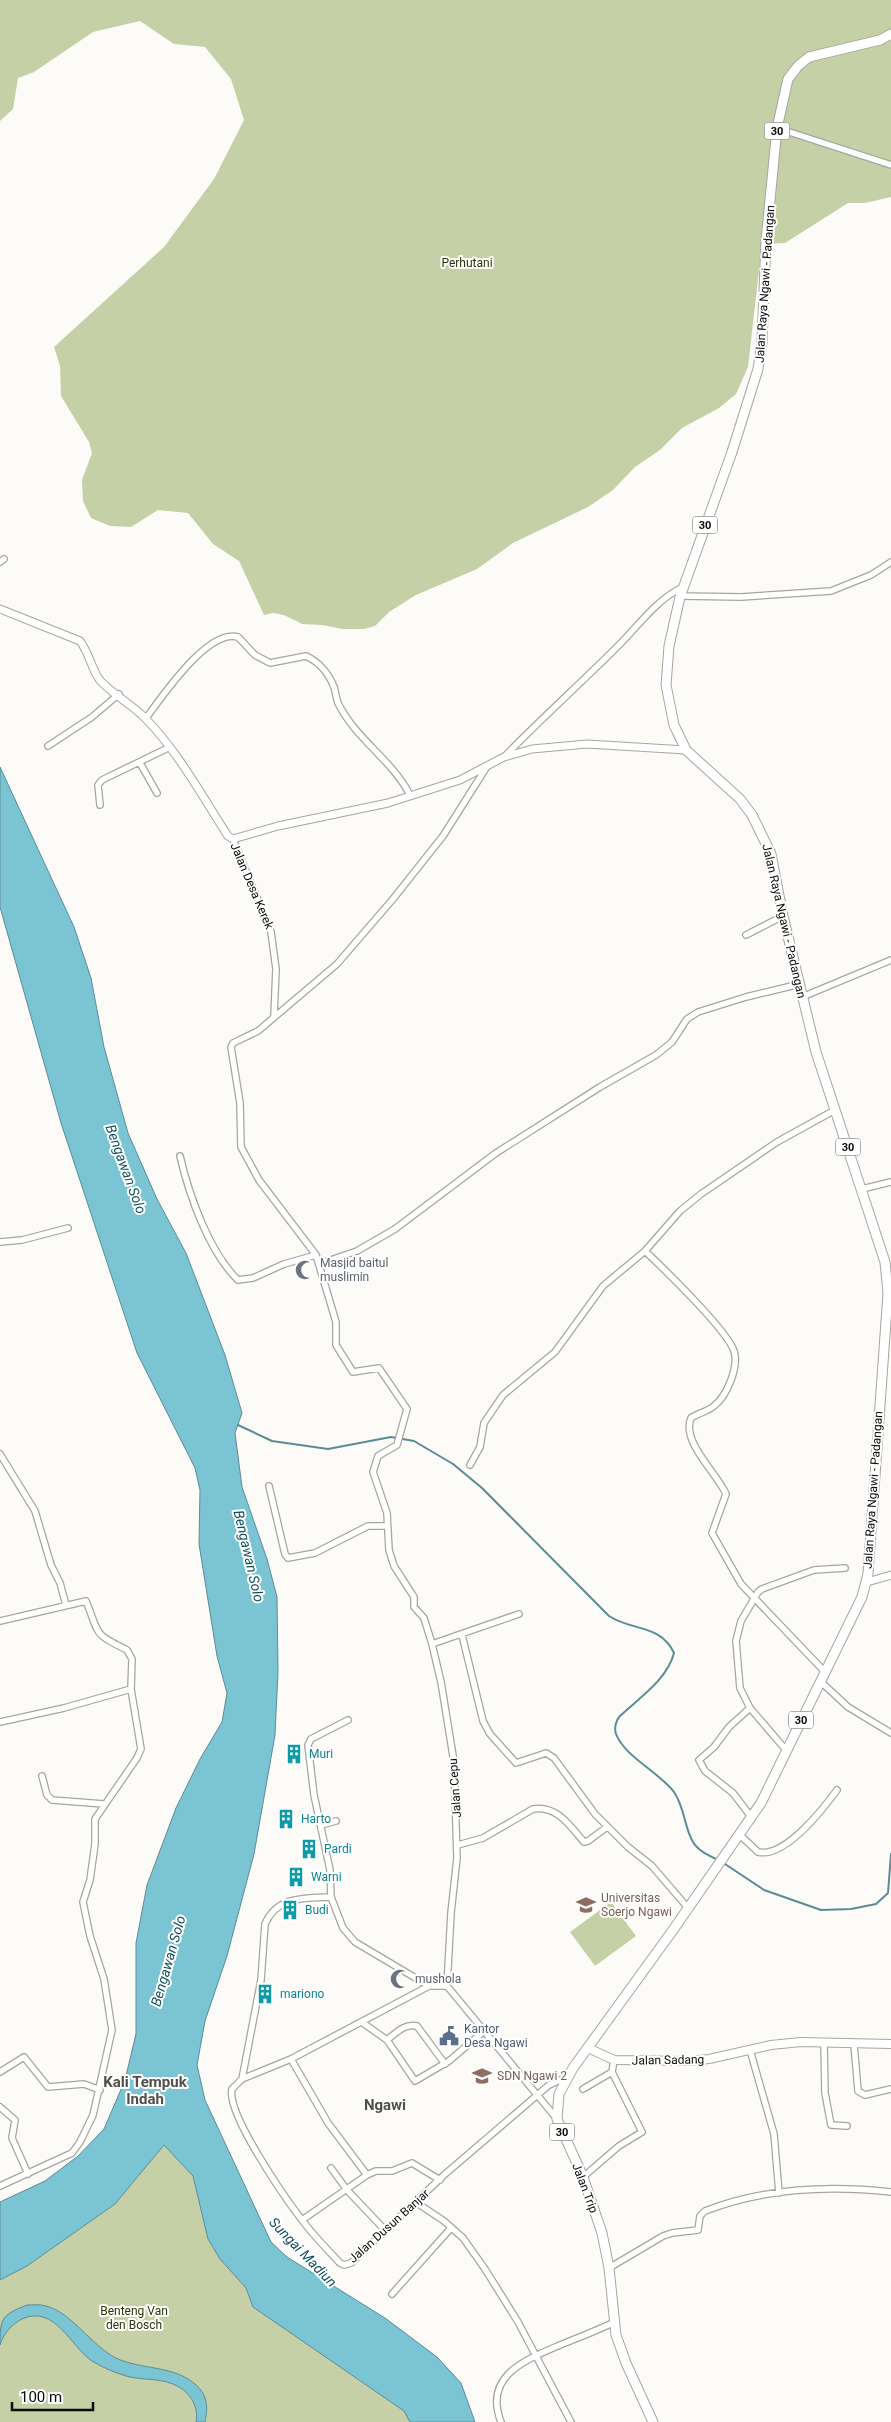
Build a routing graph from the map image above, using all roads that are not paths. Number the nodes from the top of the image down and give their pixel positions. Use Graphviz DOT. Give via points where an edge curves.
graph roads {
  1 [pos="891,34"];
  2 [pos="778,128"];
  3 [pos="891,165"];
  4 [pos="891,562"];
  5 [pos="682,591"];
  6 [pos="0,609"];
  7 [pos="119,694"];
  8 [pos="146,718"];
  9 [pos="48,746"];
  10 [pos="170,747"];
  11 [pos="686,750"];
  12 [pos="504,757"];
  13 [pos="140,763"];
  14 [pos="486,768"];
  15 [pos="157,793"];
  16 [pos="410,795"];
  17 [pos="100,804"];
  18 [pos="233,839"];
  19 [pos="783,916"];
  20 [pos="746,935"];
  21 [pos="891,960"];
  22 [pos="800,984"];
  23 [pos="802,997"];
  24 [pos="274,1016"];
  25 [pos="835,1110"];
  26 [pos="180,1156"];
  27 [pos="891,1182"];
  28 [pos="862,1188"];
  29 [pos="68,1228"];
  30 [pos="0,1242"];
  31 [pos="645,1251"];
  32 [pos="316,1255"];
  33 [pos="888,1261"];
  34 [pos="319,1264"];
  35 [pos="888,1332"];
  36 [pos="891,1380"];
  37 [pos="881,1381"];
  38 [pos="0,1454"];
  39 [pos="2,1461"];
  40 [pos="470,1465"];
  41 [pos="269,1486"];
  42 [pos="387,1526"];
  43 [pos="845,1568"];
  44 [pos="891,1575"];
  45 [pos="867,1582"];
  46 [pos="755,1598"];
  47 [pos="66,1605"];
  48 [pos="519,1614"];
  49 [pos="0,1621"];
  50 [pos="462,1635"];
  51 [pos="432,1644"];
  52 [pos="825,1672"];
  53 [pos="820,1681"];
  54 [pos="131,1689"];
  55 [pos="750,1708"];
  56 [pos="348,1720"];
  57 [pos="0,1722"];
  58 [pos="891,1733"];
  59 [pos="786,1750"];
  60 [pos="42,1776"];
  61 [pos="837,1790"];
  62 [pos="104,1804"];
  63 [pos="752,1818"];
  64 [pos="336,1820"];
  65 [pos="321,1824"];
  66 [pos="607,1827"];
  67 [pos="740,1835"];
  68 [pos="458,1845"];
  69 [pos="711,1876"];
  70 [pos="331,1897"];
  71 [pos="688,1908"];
  72 [pos="429,1986"];
  73 [pos="447,1986"];
  74 [pos="362,2023"];
  75 [pos="484,2032"];
  76 [pos="387,2040"];
  77 [pos="824,2043"];
  78 [pos="854,2044"];
  79 [pos="891,2044"];
  80 [pos="588,2048"];
  81 [pos="750,2050"];
  82 [pos="291,2059"];
  83 [pos="614,2060"];
  84 [pos="446,2064"];
  85 [pos="0,2072"];
  86 [pos="612,2072"];
  87 [pos="566,2078"];
  88 [pos="242,2079"];
  89 [pos="583,2089"];
  90 [pos="891,2089"];
  91 [pos="100,2090"];
  92 [pos="536,2096"];
  93 [pos="0,2107"];
  94 [pos="557,2119"];
  95 [pos="847,2126"];
  96 [pos="331,2168"];
  97 [pos="28,2174"];
  98 [pos="367,2175"];
  99 [pos="583,2178"];
  100 [pos="440,2180"];
  101 [pos="0,2186"];
  102 [pos="347,2190"];
  103 [pos="778,2192"];
  104 [pos="891,2192"];
  105 [pos="416,2204"];
  106 [pos="302,2220"];
  107 [pos="451,2228"];
  108 [pos="384,2230"];
  109 [pos="609,2268"];
  110 [pos="392,2294"];
  111 [pos="613,2323"];
  112 [pos="536,2355"];
  113 [pos="501,2422"];
  114 [pos="571,2422"];
  115 [pos="653,2422"];
  1 -- 2 [label="highway, Jalan Raya Ngawi - Padangan / 30" via="880,40 822,53 803,61 788,79"];
  2 -- 3 [label="street"];
  2 -- 5 [label="highway, Jalan Raya Ngawi - Padangan / 30" via="766,241 758,368"];
  4 -- 5 [label="street" via="871,575 830,591 741,597"];
  5 -- 11 [label="highway, Jalan Raya Ngawi - Padangan / 30" via="669,646 666,685 674,725"];
  5 -- 12 [label="street" via="667,595 655,605 619,645"];
  6 -- 7 [label="street, Jalan Desa Kerek" via="80,641 99,678"];
  7 -- 8 [label="street, Jalan Desa Kerek"];
  7 -- 9 [label="street"];
  8 -- 10 [label="street, Jalan Desa Kerek"];
  8 -- 16 [label="street" via="185,667 222,638 238,638 255,655 270,662 306,656 318,663 333,686 338,704 360,737 372,745 391,767"];
  10 -- 13 [label="street"];
  10 -- 18 [label="street, Jalan Desa Kerek"];
  11 -- 12 [label="street" via="566,744"];
  11 -- 19 [label="highway, Jalan Raya Ngawi - Padangan / 30" via="740,799 752,815 771,854"];
  12 -- 14 [label="street"];
  13 -- 15 [label="street"];
  13 -- 17 [label="street" via="102,780 98,785"];
  14 -- 16 [label="street" via="460,780"];
  14 -- 24 [label="street" via="443,836 393,899 336,964"];
  16 -- 18 [label="street"];
  18 -- 24 [label="street, Jalan Desa Kerek" via="271,932 276,969"];
  19 -- 20 [label="street"];
  19 -- 22 [label="highway, Jalan Raya Ngawi - Padangan / 30"];
  21 -- 23 [label="street"];
  22 -- 23 [label="highway, Jalan Raya Ngawi - Padangan / 30"];
  22 -- 34 [label="street" via="698,1012 687,1019 672,1042 656,1055 496,1153 395,1229 358,1251"];
  23 -- 25 [label="highway, Jalan Raya Ngawi - Padangan / 30"];
  24 -- 32 [label="street" via="258,1031 231,1047 240,1103 240,1143 259,1180"];
  25 -- 28 [label="highway, Jalan Raya Ngawi - Padangan / 30"];
  25 -- 31 [label="street" via="793,1132 701,1194 680,1211"];
  26 -- 32 [label="street" via="189,1191 216,1250 238,1280 253,1278 284,1264"];
  27 -- 28 [label="street"];
  28 -- 33 [label="highway, Jalan Raya Ngawi - Padangan / 30"];
  29 -- 30 [label="street"];
  31 -- 40 [label="street" via="595,1295 549,1359 503,1395 484,1424 480,1447"];
  31 -- 46 [label="street" via="734,1350 735,1368 722,1397 713,1407 690,1418 689,1426 700,1456 726,1494 712,1532 734,1574"];
  32 -- 34 [label="street"];
  33 -- 35 [label="highway, Jalan Raya Ngawi - Padangan / 30"];
  34 -- 42 [label="street, Jalan Cepu" via="336,1322 337,1348 353,1372 381,1370 406,1407 397,1444 378,1456 373,1470 387,1513"];
  35 -- 37 [label="highway, Jalan Raya Ngawi - Padangan / 30"];
  36 -- 37 [label="street"];
  37 -- 45 [label="highway, Jalan Raya Ngawi - Padangan / 30"];
  38 -- 39 [label="street"];
  39 -- 47 [label="street" via="35,1512"];
  41 -- 42 [label="street" via="288,1558 315,1553 368,1526"];
  42 -- 51 [label="street, Jalan Cepu" via="394,1566 414,1597 414,1607 424,1618"];
  43 -- 46 [label="street" via="814,1570 762,1589"];
  44 -- 45 [label="street"];
  45 -- 52 [label="highway, Jalan Raya Ngawi - Padangan / 30"];
  46 -- 52 [label="street"];
  46 -- 55 [label="street" via="741,1621 736,1641 740,1688"];
  47 -- 49 [label="street"];
  47 -- 54 [label="street" via="86,1601 100,1637 129,1652"];
  48 -- 50 [label="street"];
  50 -- 51 [label="street"];
  50 -- 66 [label="street" via="483,1721 490,1734 516,1763 546,1753 550,1755"];
  51 -- 68 [label="street, Jalan Cepu" via="442,1682 453,1754"];
  52 -- 53 [label="highway, Jalan Raya Ngawi - Padangan / 30"];
  53 -- 58 [label="street" via="848,1707"];
  53 -- 59 [label="highway, Jalan Raya Ngawi - Padangan / 30"];
  54 -- 57 [label="street"];
  54 -- 62 [label="street" via="140,1734 140,1753"];
  55 -- 59 [label="street"];
  55 -- 63 [label="street" via="699,1760 705,1771 733,1793"];
  56 -- 65 [label="street" via="309,1742 310,1770"];
  59 -- 63 [label="highway, Jalan Raya Ngawi - Padangan / 30"];
  60 -- 62 [label="street" via="47,1795 52,1800"];
  61 -- 67 [label="street" via="800,1834 771,1851 758,1852"];
  62 -- 91 [label="street" via="94,1822 95,1844 83,1902 112,2022"];
  63 -- 67 [label="highway, Jalan Raya Ngawi - Padangan / 30"];
  64 -- 65 [label="street"];
  65 -- 70 [label="street" via="330,1870"];
  66 -- 68 [label="street" via="584,1842 563,1818 552,1810 539,1808 483,1838"];
  66 -- 71 [label="street" via="646,1860"];
  67 -- 69 [label="highway, Jalan Raya Ngawi - Padangan / 30"];
  68 -- 73 [label="street, Jalan Cepu"];
  69 -- 71 [label="highway, Jalan Trip / 30"];
  70 -- 72 [label="street" via="343,1928 355,1942"];
  70 -- 88 [label="street, Jalan Dusun Banjar" via="291,1900 276,1907 265,1924 261,1980"];
  71 -- 80 [label="highway, Jalan Trip / 30"];
  72 -- 73 [label="street"];
  72 -- 74 [label="street"];
  73 -- 75 [label="street"];
  74 -- 76 [label="street"];
  74 -- 82 [label="street"];
  75 -- 84 [label="street"];
  75 -- 92 [label="street"];
  76 -- 84 [label="street" via="402,2028 412,2024 417,2026"];
  76 -- 84 [label="street" via="415,2081"];
  77 -- 78 [label="main road, Jalan Sadang"];
  77 -- 81 [label="main road, Jalan Sadang" via="801,2042"];
  77 -- 95 [label="street" via="825,2093 830,2125"];
  78 -- 79 [label="main road, Jalan Sadang"];
  78 -- 90 [label="street" via="858,2091 865,2094"];
  80 -- 83 [label="main road, Jalan Sadang"];
  80 -- 87 [label="highway, Jalan Trip / 30"];
  81 -- 83 [label="main road, Jalan Sadang" via="689,2061"];
  81 -- 103 [label="street" via="774,2134"];
  82 -- 88 [label="street"];
  82 -- 98 [label="street" via="328,2123"];
  83 -- 86 [label="street"];
  85 -- 91 [label="street" via="24,2057 48,2087 84,2084"];
  86 -- 89 [label="street"];
  86 -- 99 [label="street" via="642,2134 619,2146"];
  87 -- 92 [label="street, Jalan Dusun Banjar" via="554,2081"];
  87 -- 94 [label="highway, Jalan Trip / 30" via="559,2094"];
  88 -- 106 [label="street, Jalan Dusun Banjar" via="231,2099 237,2117"];
  91 -- 97 [label="street" via="89,2125 76,2149"];
  92 -- 94 [label="street"];
  92 -- 100 [label="street, Jalan Dusun Banjar"];
  93 -- 97 [label="street" via="15,2120 12,2138"];
  94 -- 99 [label="highway, Jalan Trip / 30"];
  96 -- 102 [label="street"];
  97 -- 101 [label="street"];
  98 -- 100 [label="street" via="395,2170 409,2163"];
  98 -- 102 [label="street"];
  99 -- 109 [label="highway, Jalan Trip / 30" via="602,2233"];
  100 -- 105 [label="street, Jalan Dusun Banjar"];
  102 -- 106 [label="street"];
  102 -- 108 [label="street"];
  103 -- 104 [label="street" via="838,2188"];
  103 -- 109 [label="street" via="748,2197 705,2211 700,2216 698,2230 663,2236"];
  105 -- 107 [label="street"];
  105 -- 108 [label="street, Jalan Dusun Banjar"];
  106 -- 108 [label="street, Jalan Dusun Banjar" via="344,2265 351,2263"];
  107 -- 110 [label="street"];
  107 -- 112 [label="street" via="463,2238 485,2270"];
  109 -- 111 [label="highway, Jalan Trip / 30"];
  111 -- 112 [label="street"];
  111 -- 115 [label="highway, Jalan Trip / 30" via="626,2363"];
  112 -- 113 [label="street" via="514,2367 499,2390 496,2408"];
  112 -- 114 [label="street"];
}
